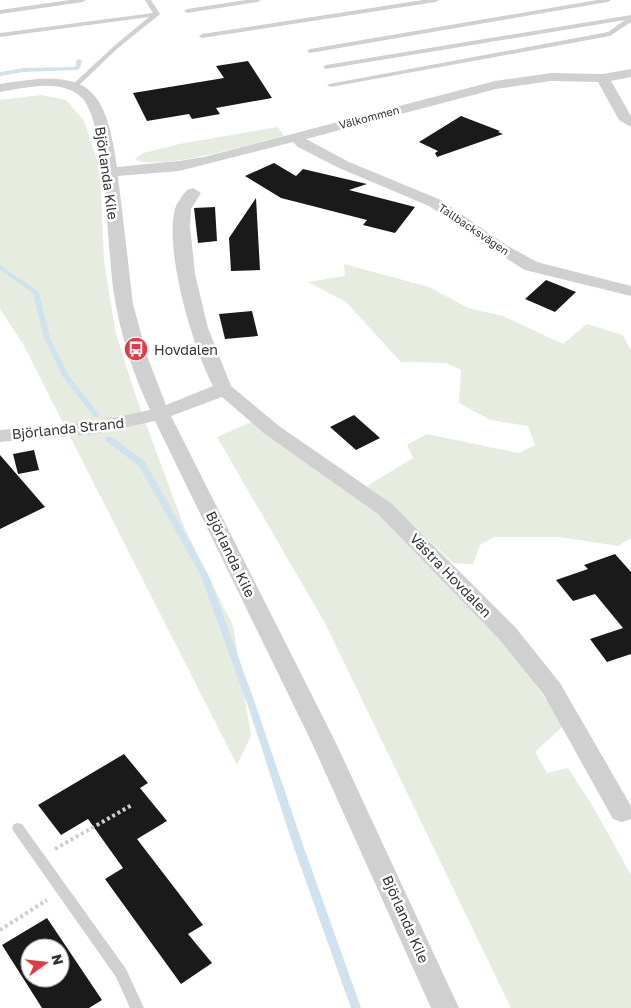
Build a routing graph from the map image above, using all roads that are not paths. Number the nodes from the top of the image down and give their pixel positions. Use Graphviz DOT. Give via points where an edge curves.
graph roads {
  1 [pos="83,0"];
  2 [pos="148,0"];
  3 [pos="258,0"];
  4 [pos="436,0"];
  5 [pos="608,0"];
  6 [pos="187,11"];
  7 [pos="0,12"];
  8 [pos="157,14"];
  9 [pos="631,18"];
  10 [pos="0,36"];
  11 [pos="202,36"];
  12 [pos="310,51"];
  13 [pos="326,68"];
  14 [pos="631,73"];
  15 [pos="603,78"];
  16 [pos="331,85"];
  17 [pos="74,87"];
  18 [pos="0,88"];
  19 [pos="631,123"];
  20 [pos="296,137"];
  21 [pos="109,172"];
  22 [pos="193,193"];
  23 [pos="631,291"];
  24 [pos="224,389"];
  25 [pos="160,413"];
  26 [pos="0,436"];
  27 [pos="622,812"];
  28 [pos="18,828"];
  29 [pos="137,1008"];
  30 [pos="445,1008"];
  1 -- 7 [label="lane"];
  2 -- 8 [label="lane"];
  3 -- 6 [label="lane"];
  4 -- 11 [label="lane"];
  5 -- 12 [label="lane"];
  8 -- 10 [label="lane"];
  8 -- 17 [label="lane"];
  9 -- 13 [label="lane"];
  9 -- 16 [label="lane" via="610,34"];
  14 -- 15 [label="street, Välkommen"];
  15 -- 19 [label="street" via="624,117"];
  15 -- 20 [label="street, Välkommen" via="550,77 495,85"];
  17 -- 18 [label="street" via="42,83"];
  17 -- 21 [label="street, Björlanda Kile" via="88,96 99,118"];
  20 -- 21 [label="street, Välkommen" via="179,166"];
  20 -- 23 [label="street, Tallbacksvägen" via="303,144 344,165 435,203 531,266"];
  21 -- 25 [label="street, Björlanda Kile" via="127,320"];
  22 -- 24 [label="street" via="183,210 182,231 190,290 214,375"];
  24 -- 25 [label="street, Björlanda Strand"];
  24 -- 27 [label="street, Västra Hovdalen" via="272,430 386,509 508,634 552,689"];
  25 -- 26 [label="street, Björlanda Strand" via="107,426"];
  25 -- 30 [label="street, Björlanda Kile" via="330,754 403,909"];
  28 -- 29 [label="lane" via="121,973"];
}
